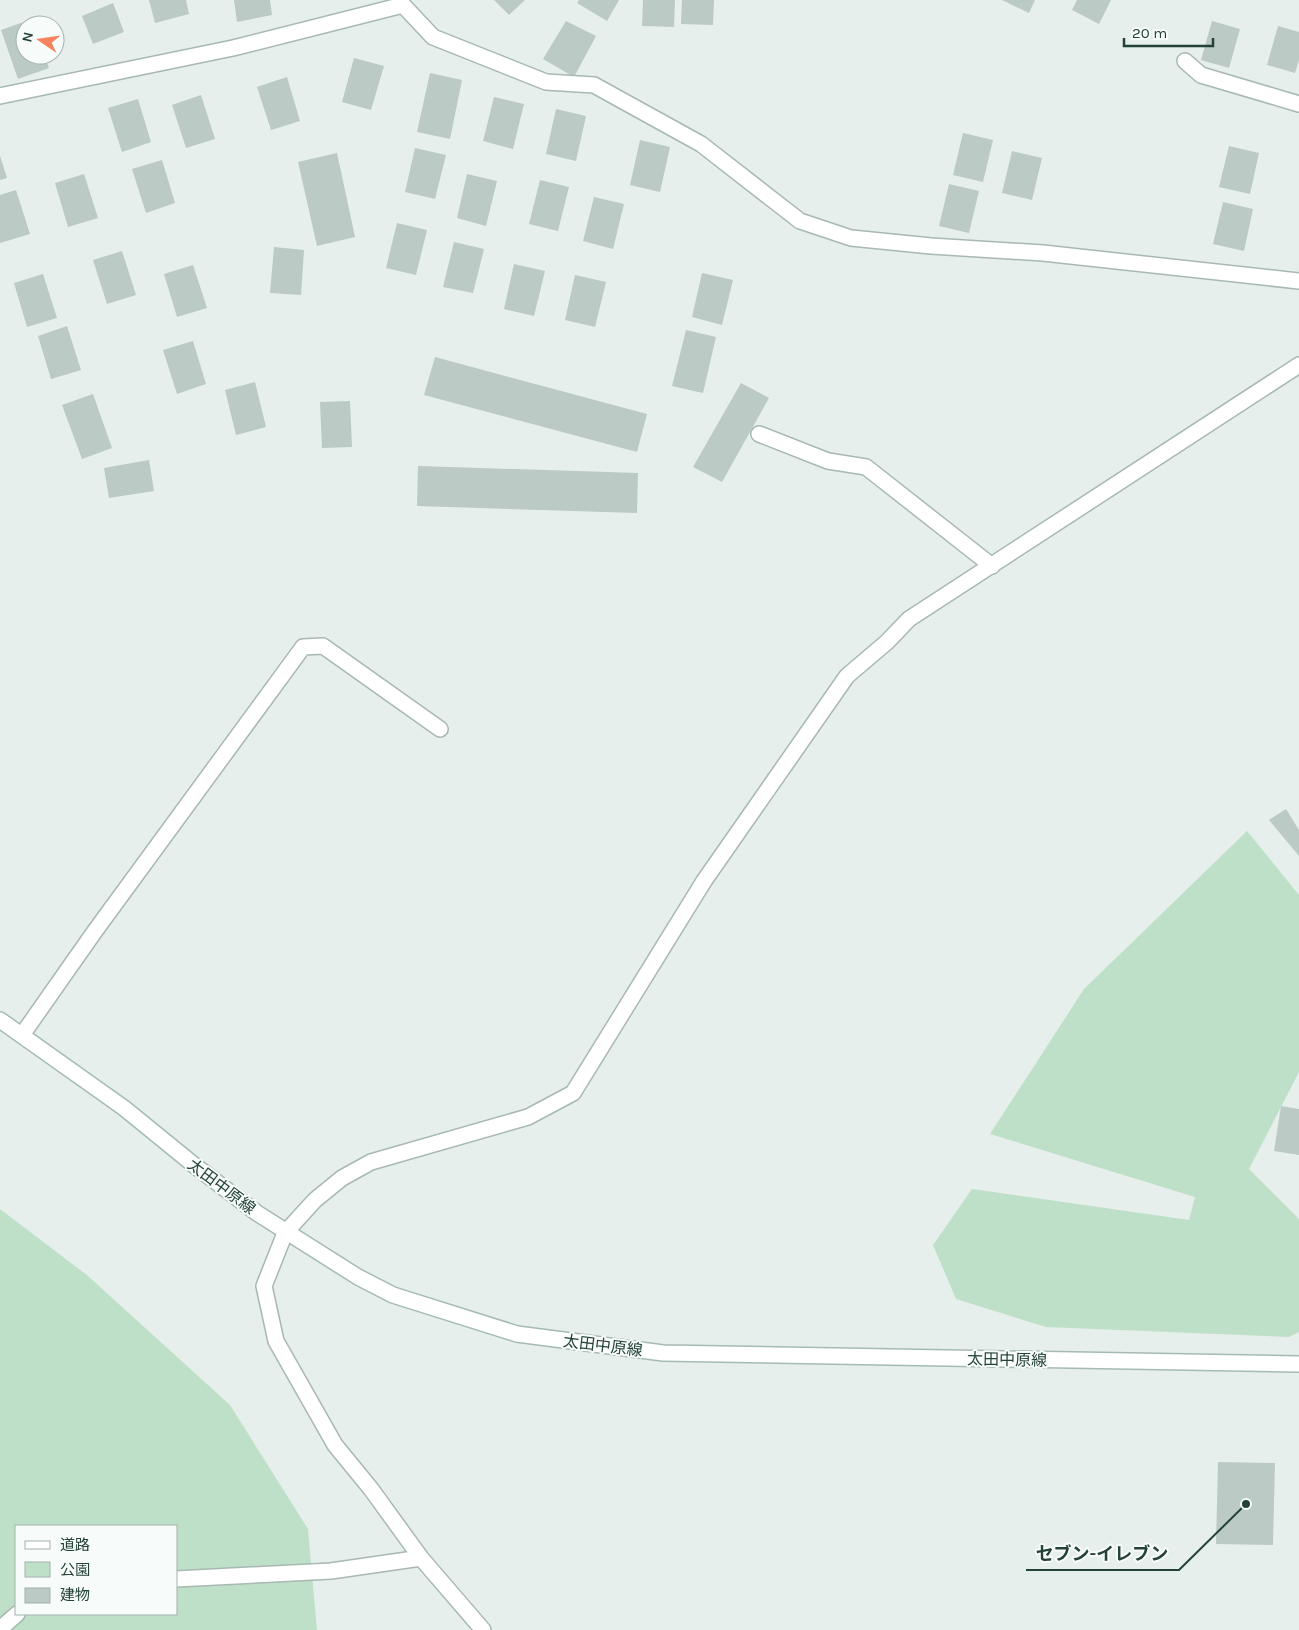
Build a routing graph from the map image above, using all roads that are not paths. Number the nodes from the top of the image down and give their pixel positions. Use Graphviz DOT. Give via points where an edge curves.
graph roads {
  1 [pos="1185,61"];
  2 [pos="0,96"];
  3 [pos="1299,104"];
  4 [pos="1299,281"];
  5 [pos="1299,365"];
  6 [pos="758,434"];
  7 [pos="992,566"];
  8 [pos="440,729"];
  9 [pos="0,1020"];
  10 [pos="22,1035"];
  11 [pos="285,1233"];
  12 [pos="1299,1364"];
  13 [pos="421,1558"];
  14 [pos="178,1579"];
  15 [pos="16,1615"];
  16 [pos="0,1629"];
  17 [pos="483,1630"];
  1 -- 3 [label="street" via="1201,76"];
  2 -- 4 [label="street" via="233,48 404,5 434,37 546,82 594,85 702,144 800,221 851,238 1043,253"];
  5 -- 7 [label="street"];
  6 -- 7 [label="street" via="828,461 866,467"];
  7 -- 11 [label="street" via="909,619 847,676 704,881 572,1093 528,1116 371,1162 322,1194"];
  8 -- 10 [label="street" via="323,646 303,647"];
  9 -- 10 [label="street, 太田中原線"];
  10 -- 11 [label="street, 太田中原線" via="124,1108"];
  11 -- 12 [label="street, 太田中原線" via="393,1295 517,1334 663,1353"];
  11 -- 13 [label="street" via="264,1286 276,1341 335,1444"];
  13 -- 14 [label="street" via="331,1571"];
  13 -- 17 [label="street"];
  15 -- 16 [label="street"];
}
